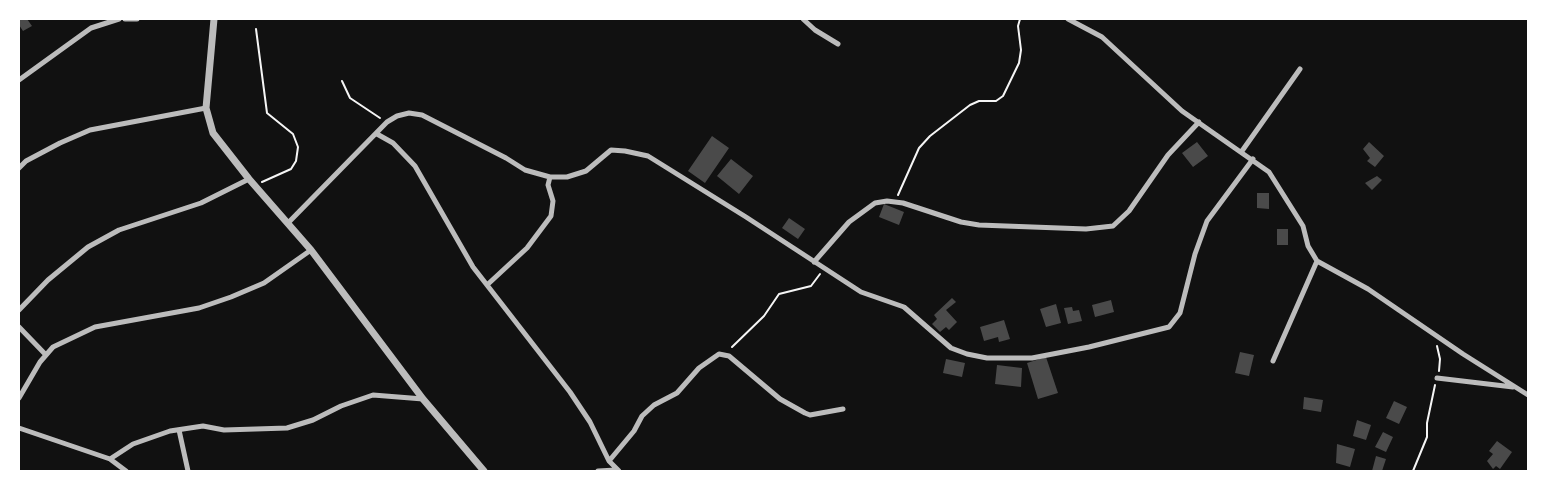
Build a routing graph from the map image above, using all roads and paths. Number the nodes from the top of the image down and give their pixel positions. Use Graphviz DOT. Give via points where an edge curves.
graph roads {
  1 [pos="119,19"];
  2 [pos="125,19"];
  3 [pos="137,19"];
  4 [pos="214,19"];
  5 [pos="803,19"];
  6 [pos="1020,19"];
  7 [pos="1068,19"];
  8 [pos="256,29"];
  9 [pos="838,44"];
  10 [pos="1300,69"];
  11 [pos="19,80"];
  12 [pos="342,81"];
  13 [pos="206,108"];
  14 [pos="387,122"];
  15 [pos="1199,122"];
  16 [pos="377,134"];
  17 [pos="1242,151"];
  18 [pos="1253,159"];
  19 [pos="19,168"];
  20 [pos="550,177"];
  21 [pos="249,179"];
  22 [pos="254,186"];
  23 [pos="896,202"];
  24 [pos="288,223"];
  25 [pos="311,250"];
  26 [pos="1317,261"];
  27 [pos="814,262"];
  28 [pos="822,268"];
  29 [pos="487,285"];
  30 [pos="19,310"];
  31 [pos="19,327"];
  32 [pos="1435,334"];
  33 [pos="45,354"];
  34 [pos="724,354"];
  35 [pos="1273,361"];
  36 [pos="1438,378"];
  37 [pos="1516,387"];
  38 [pos="1528,395"];
  39 [pos="19,398"];
  40 [pos="423,399"];
  41 [pos="843,409"];
  42 [pos="19,428"];
  43 [pos="179,430"];
  44 [pos="110,459"];
  45 [pos="609,461"];
  46 [pos="126,471"];
  47 [pos="188,471"];
  48 [pos="484,471"];
  49 [pos="598,471"];
  50 [pos="618,471"];
  51 [pos="1413,471"];
  1 -- 11 [label="street" via="91,28"];
  2 -- 3 [label="street"];
  4 -- 13 [label="street"];
  5 -- 9 [label="street"];
  6 -- 23 [label="path" via="1019,63 1002,96 996,101 979,101 970,105 930,136 919,148"];
  7 -- 15 [label="street" via="1102,37 1182,111"];
  8 -- 22 [label="path" via="267,113 293,134 298,147 291,169"];
  10 -- 17 [label="street"];
  12 -- 14 [label="path" via="350,98"];
  13 -- 19 [label="street" via="90,130 26,161"];
  13 -- 21 [label="street" via="212,133"];
  14 -- 16 [label="street"];
  14 -- 20 [label="street" via="409,113 422,115 524,170"];
  15 -- 17 [label="street"];
  15 -- 23 [label="street" via="1168,156 1129,211 1113,226 1086,230 980,225"];
  16 -- 24 [label="street"];
  16 -- 29 [label="street" via="393,143 415,166 453,234"];
  17 -- 18 [label="street"];
  18 -- 26 [label="street" via="1269,172 1292,205"];
  18 -- 28 [label="street" via="1207,220 1180,313 1169,327 1162,330 1057,354 1032,358 987,358 951,348 904,307 861,292"];
  20 -- 27 [label="street" via="586,171 611,150 648,156"];
  20 -- 29 [label="street" via="551,216 527,248"];
  21 -- 22 [label="street"];
  21 -- 30 [label="street" via="201,203 119,230 88,247 48,280"];
  22 -- 24 [label="street"];
  23 -- 27 [label="street" via="875,203 849,222"];
  24 -- 25 [label="street"];
  25 -- 33 [label="street" via="264,283 231,297 199,308 95,327"];
  25 -- 40 [label="street"];
  26 -- 32 [label="street" via="1368,289"];
  26 -- 35 [label="street"];
  27 -- 28 [label="street"];
  28 -- 34 [label="path" via="816,283 780,294 764,316"];
  29 -- 45 [label="street" via="590,422"];
  31 -- 33 [label="street"];
  32 -- 36 [label="path" via="1440,359"];
  32 -- 37 [label="street"];
  33 -- 39 [label="street"];
  34 -- 41 [label="street" via="780,399 805,413 810,415"];
  34 -- 45 [label="street" via="710,359 677,393 654,405 642,416"];
  36 -- 37 [label="street"];
  36 -- 51 [label="path" via="1427,423 1427,437"];
  37 -- 38 [label="street"];
  40 -- 43 [label="street" via="373,395 287,428 224,430 204,426"];
  40 -- 48 [label="street"];
  42 -- 44 [label="street"];
  43 -- 44 [label="street" via="142,440"];
  43 -- 47 [label="street"];
  44 -- 46 [label="street"];
  45 -- 50 [label="street"];
  49 -- 50 [label="street"];
}
